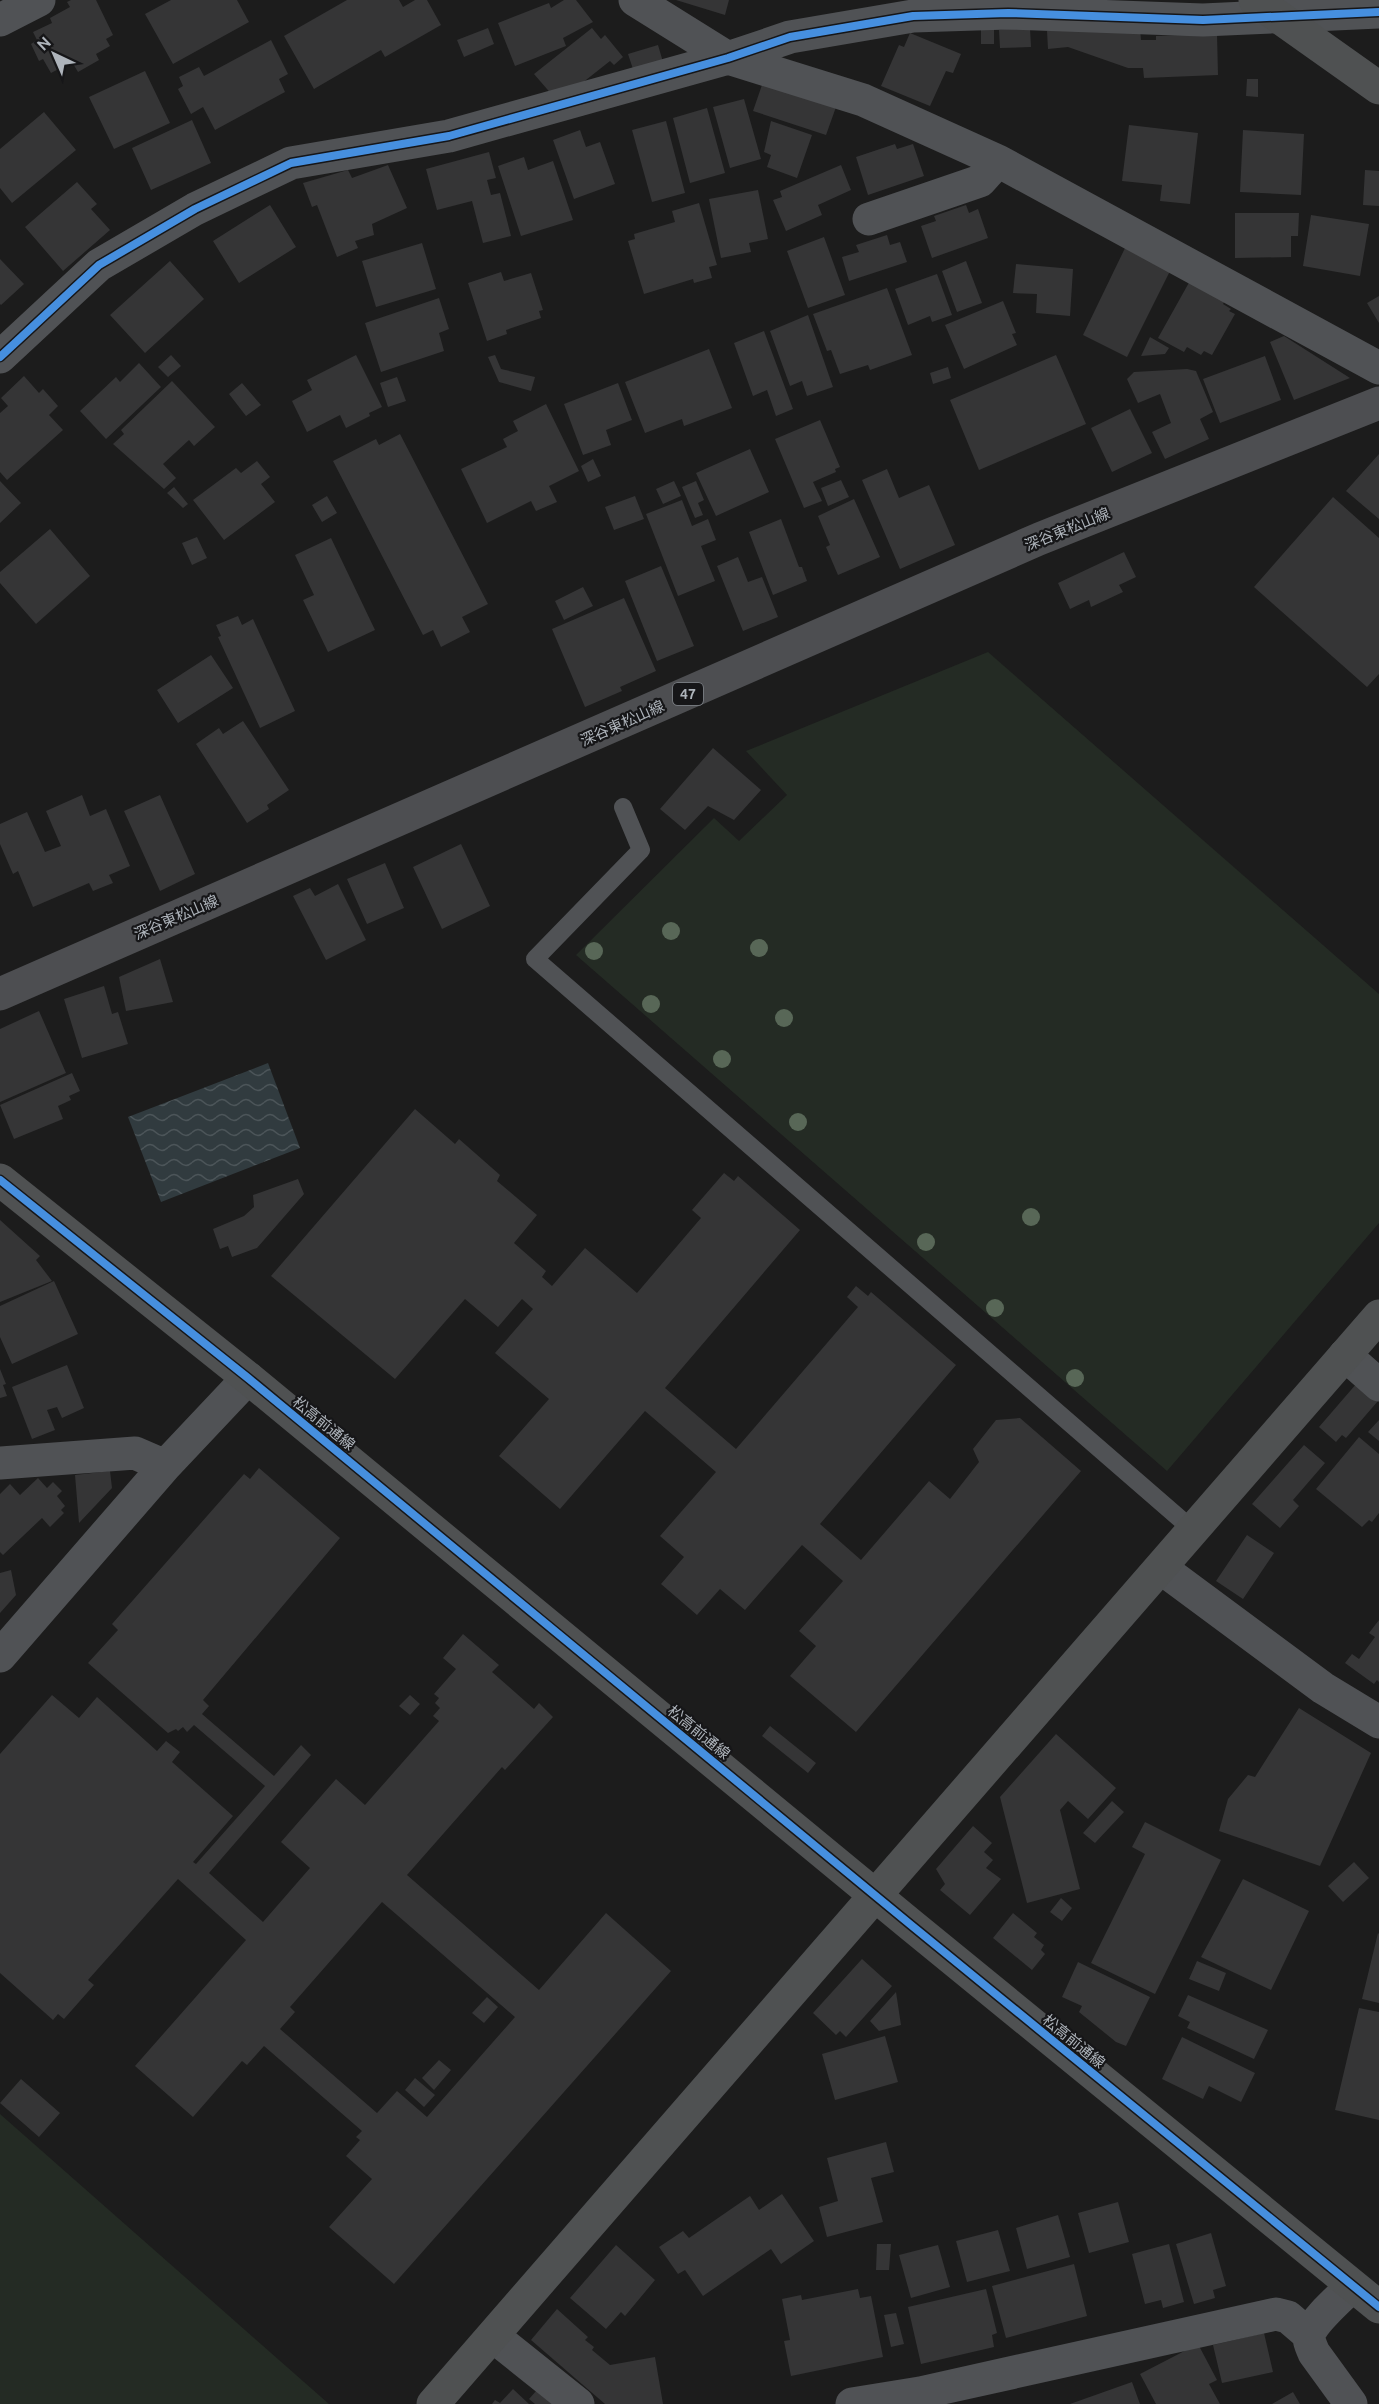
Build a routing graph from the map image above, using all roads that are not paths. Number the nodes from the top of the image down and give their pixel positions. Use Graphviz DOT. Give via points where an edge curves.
graph roads {
  1 [pos="39,0"];
  2 [pos="635,0"];
  3 [pos="1266,8"];
  4 [pos="1379,12"];
  5 [pos="0,20"];
  6 [pos="728,58"];
  7 [pos="1379,88"];
  8 [pos="998,161"];
  9 [pos="869,219"];
  10 [pos="0,357"];
  11 [pos="1379,368"];
  12 [pos="1379,403"];
  13 [pos="623,807"];
  14 [pos="0,994"];
  15 [pos="0,1180"];
  16 [pos="1379,1316"];
  17 [pos="1345,1355"];
  18 [pos="248,1378"];
  19 [pos="1379,1385"];
  20 [pos="0,1463"];
  21 [pos="165,1466"];
  22 [pos="1193,1530"];
  23 [pos="1161,1568"];
  24 [pos="0,1656"];
  25 [pos="1379,1722"];
  26 [pos="875,1895"];
  27 [pos="1352,2286"];
  28 [pos="1379,2307"];
  29 [pos="1309,2335"];
  30 [pos="493,2336"];
  31 [pos="433,2404"];
  32 [pos="578,2404"];
  33 [pos="852,2404"];
  34 [pos="1351,2404"];
  1 -- 5 [label="street"];
  2 -- 6 [label="street"];
  3 -- 4 [label="street"];
  3 -- 6 [label="street" via="1203,20 1008,13 913,16 790,37"];
  3 -- 7 [label="street"];
  6 -- 8 [label="street" via="863,100"];
  6 -- 10 [label="street" via="449,136 291,163 195,209 99,265"];
  8 -- 9 [label="street" via="980,181"];
  8 -- 11 [label="street"];
  12 -- 14 [label="main road, 深谷東松山線 / 47" via="1039,539"];
  13 -- 22 [label="lane" via="641,850 535,959"];
  15 -- 18 [label="street, 松高前通線"];
  16 -- 17 [label="street"];
  17 -- 19 [label="street"];
  17 -- 22 [label="street"];
  18 -- 21 [label="street"];
  18 -- 26 [label="street, 松高前通線"];
  20 -- 21 [label="street" via="135,1454"];
  21 -- 24 [label="street"];
  22 -- 23 [label="street"];
  23 -- 25 [label="street" via="1323,1688"];
  23 -- 26 [label="street"];
  26 -- 27 [label="street, 松高前通線"];
  26 -- 30 [label="street"];
  27 -- 28 [label="street, 松高前通線"];
  27 -- 29 [label="street"];
  29 -- 33 [label="street" via="1288,2317 1276,2314 920,2393"];
  29 -- 34 [label="street" via="1314,2353"];
  30 -- 31 [label="street"];
  30 -- 32 [label="street"];
}
